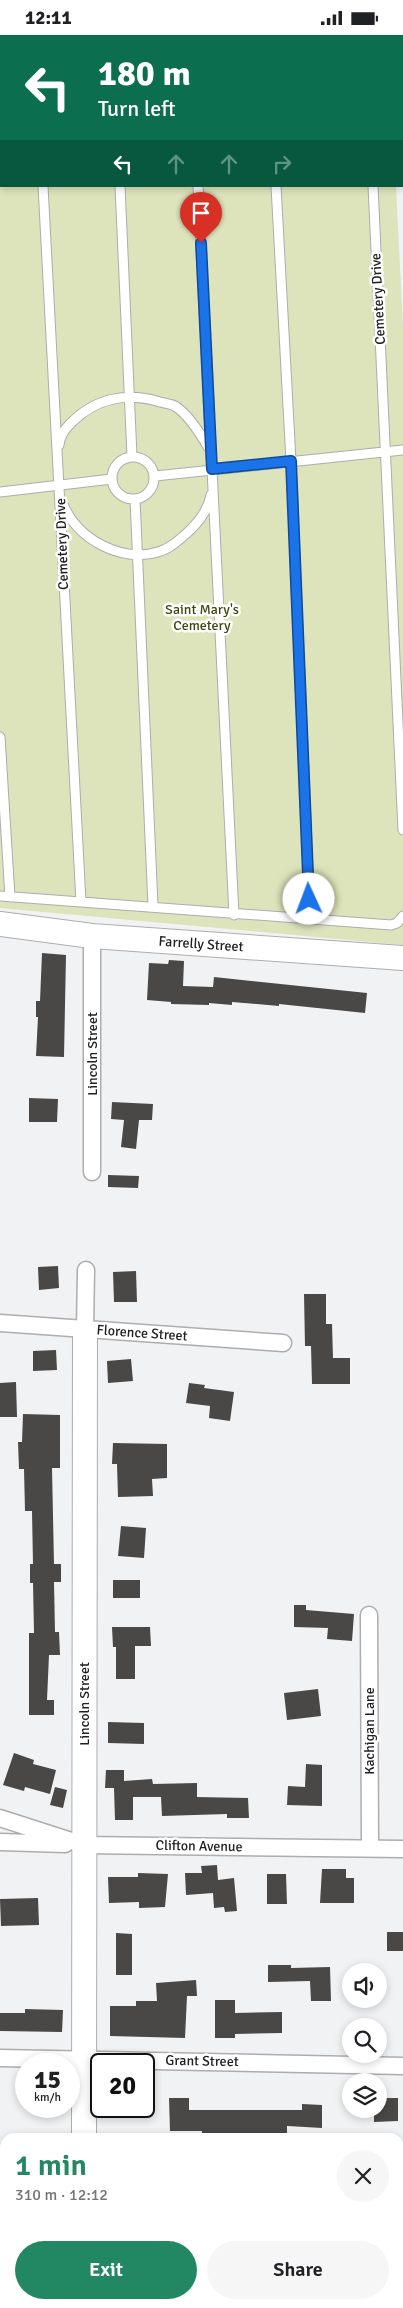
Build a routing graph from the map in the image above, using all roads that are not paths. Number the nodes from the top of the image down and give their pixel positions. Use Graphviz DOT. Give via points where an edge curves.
graph roads {
  1 [pos="43,187"];
  2 [pos="120,187"];
  3 [pos="198,187"];
  4 [pos="276,187"];
  5 [pos="373,187"];
  6 [pos="131,397"];
  7 [pos="210,450"];
  8 [pos="403,450"];
  9 [pos="385,452"];
  10 [pos="132,456"];
  11 [pos="57,457"];
  12 [pos="291,461"];
  13 [pos="212,469"];
  14 [pos="155,476"];
  15 [pos="112,479"];
  16 [pos="212,485"];
  17 [pos="59,486"];
  18 [pos="0,492"];
  19 [pos="60,497"];
  20 [pos="135,499"];
  21 [pos="137,555"];
  22 [pos="0,737"];
  23 [pos="403,831"];
  24 [pos="0,896"];
  25 [pos="10,897"];
  26 [pos="81,902"];
  27 [pos="153,906"];
  28 [pos="234,915"];
  29 [pos="403,917"];
  30 [pos="310,919"];
  31 [pos="0,924"];
  32 [pos="92,936"];
  33 [pos="403,958"];
  34 [pos="92,1172"];
  35 [pos="86,1271"];
  36 [pos="0,1323"];
  37 [pos="85,1330"];
  38 [pos="283,1343"];
  39 [pos="368,1615"];
  40 [pos="0,1817"];
  41 [pos="0,1843"];
  42 [pos="84,1845"];
  43 [pos="370,1848"];
  44 [pos="403,1849"];
  45 [pos="0,2058"];
  46 [pos="84,2059"];
  47 [pos="403,2066"];
  48 [pos="84,2133"];
  1 -- 11 [label="lane, Cemetery Drive"];
  2 -- 6 [label="lane"];
  3 -- 7 [label="lane"];
  4 -- 12 [label="lane"];
  5 -- 9 [label="lane, Cemetery Drive"];
  6 -- 7 [label="lane" via="174,406 197,428"];
  6 -- 10 [label="lane"];
  6 -- 11 [label="lane" via="102,401 79,415 64,429"];
  7 -- 13 [label="lane"];
  8 -- 9 [label="lane"];
  9 -- 12 [label="lane"];
  9 -- 23 [label="lane, Cemetery Drive"];
  10 -- 14 [label="lane" via="147,461"];
  10 -- 15 [label="lane" via="117,463"];
  11 -- 17 [label="lane, Cemetery Drive"];
  12 -- 13 [label="lane"];
  12 -- 30 [label="lane"];
  13 -- 14 [label="lane"];
  13 -- 16 [label="lane"];
  14 -- 20 [label="lane" via="149,492"];
  15 -- 17 [label="lane"];
  15 -- 20 [label="lane" via="119,494"];
  16 -- 21 [label="lane" via="210,498 197,524 175,544 158,552"];
  16 -- 28 [label="lane"];
  17 -- 18 [label="lane"];
  17 -- 19 [label="lane, Cemetery Drive"];
  19 -- 21 [label="lane" via="72,521 90,537 124,554"];
  19 -- 26 [label="lane, Cemetery Drive"];
  20 -- 21 [label="lane"];
  21 -- 27 [label="lane"];
  22 -- 25 [label="lane"];
  24 -- 25 [label="lane"];
  25 -- 26 [label="lane"];
  26 -- 27 [label="lane"];
  27 -- 28 [label="lane"];
  28 -- 30 [label="lane"];
  29 -- 30 [label="lane" via="391,925"];
  31 -- 32 [label="street, Farrelly Street"];
  32 -- 33 [label="street, Farrelly Street"];
  32 -- 34 [label="street, Lincoln Street"];
  35 -- 37 [label="street, Lincoln Street"];
  36 -- 37 [label="street, Florence Street"];
  37 -- 38 [label="street, Florence Street"];
  37 -- 42 [label="street, Lincoln Street"];
  39 -- 43 [label="street, Kachigan Lane"];
  40 -- 42 [label="street, Clifton Avenue"];
  41 -- 42 [label="street"];
  42 -- 43 [label="street, Clifton Avenue"];
  42 -- 46 [label="street, Lincoln Street"];
  43 -- 44 [label="street, Clifton Avenue"];
  45 -- 46 [label="street, Grant Street"];
  46 -- 47 [label="street, Grant Street"];
  46 -- 48 [label="street, Lincoln Street"];
}
